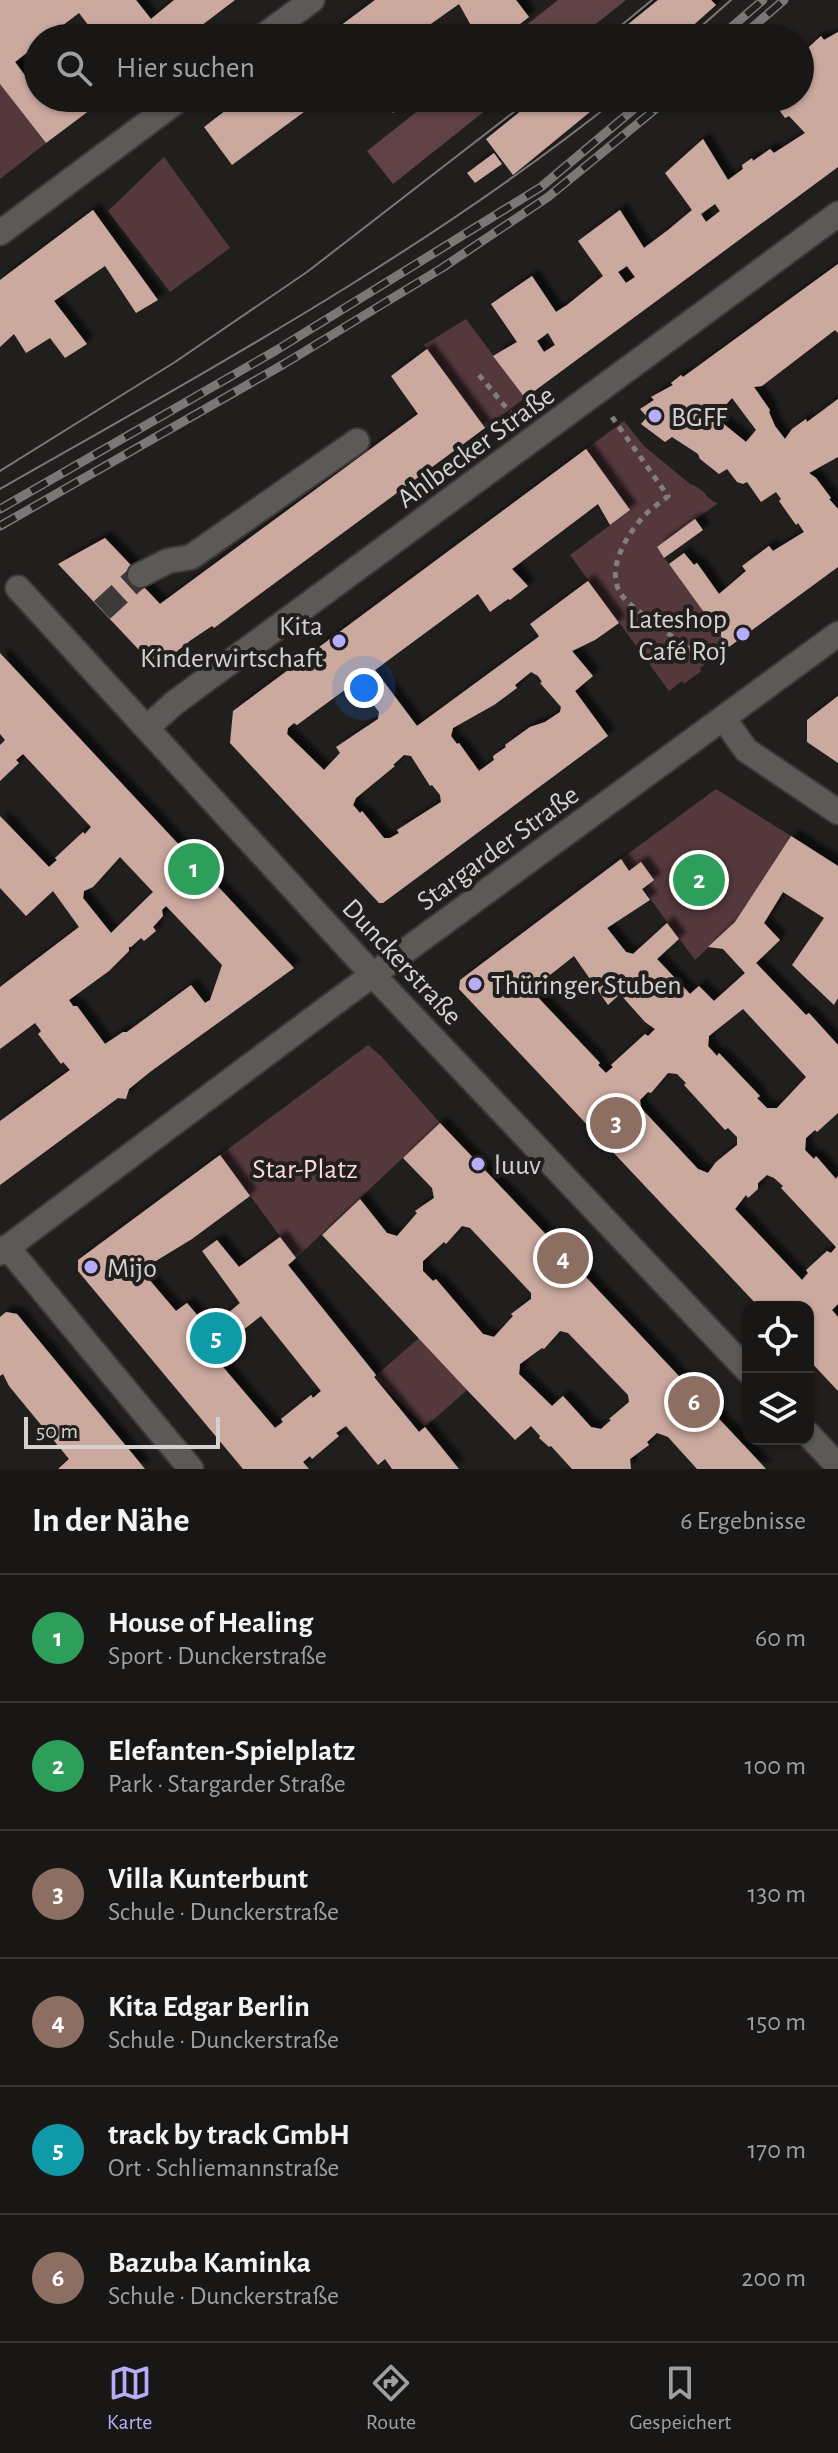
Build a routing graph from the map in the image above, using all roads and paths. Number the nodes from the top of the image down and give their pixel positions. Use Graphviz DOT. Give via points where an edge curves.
graph roads {
  1 [pos="312,0"];
  2 [pos="280,24"];
  3 [pos="162,112"];
  4 [pos="838,214"];
  5 [pos="0,233"];
  6 [pos="479,375"];
  7 [pos="514,417"];
  8 [pos="612,417"];
  9 [pos="357,441"];
  10 [pos="140,575"];
  11 [pos="18,588"];
  12 [pos="838,634"];
  13 [pos="710,661"];
  14 [pos="724,719"];
  15 [pos="148,727"];
  16 [pos="838,812"];
  17 [pos="373,975"];
  18 [pos="4,1250"];
  19 [pos="742,1365"];
  20 [pos="814,1440"];
  21 [pos="838,1466"];
  22 [pos="191,1469"];
  1 -- 2 [label="street"];
  3 -- 5 [label="street"];
  4 -- 15 [label="street, Ahlbecker Straße"];
  6 -- 7 [label="path"];
  8 -- 13 [label="path" via="668,496 644,516 623,547 616,572 621,595"];
  9 -- 10 [label="street" via="191,557"];
  11 -- 15 [label="street, Dunckerstraße"];
  12 -- 14 [label="street, Stargarder Straße"];
  14 -- 16 [label="street" via="746,750"];
  14 -- 17 [label="street, Stargarder Straße"];
  15 -- 17 [label="street, Dunckerstraße"];
  17 -- 18 [label="street, Stargarder Straße"];
  17 -- 19 [label="street, Dunckerstraße"];
  18 -- 22 [label="street"];
  20 -- 21 [label="street"];
}
